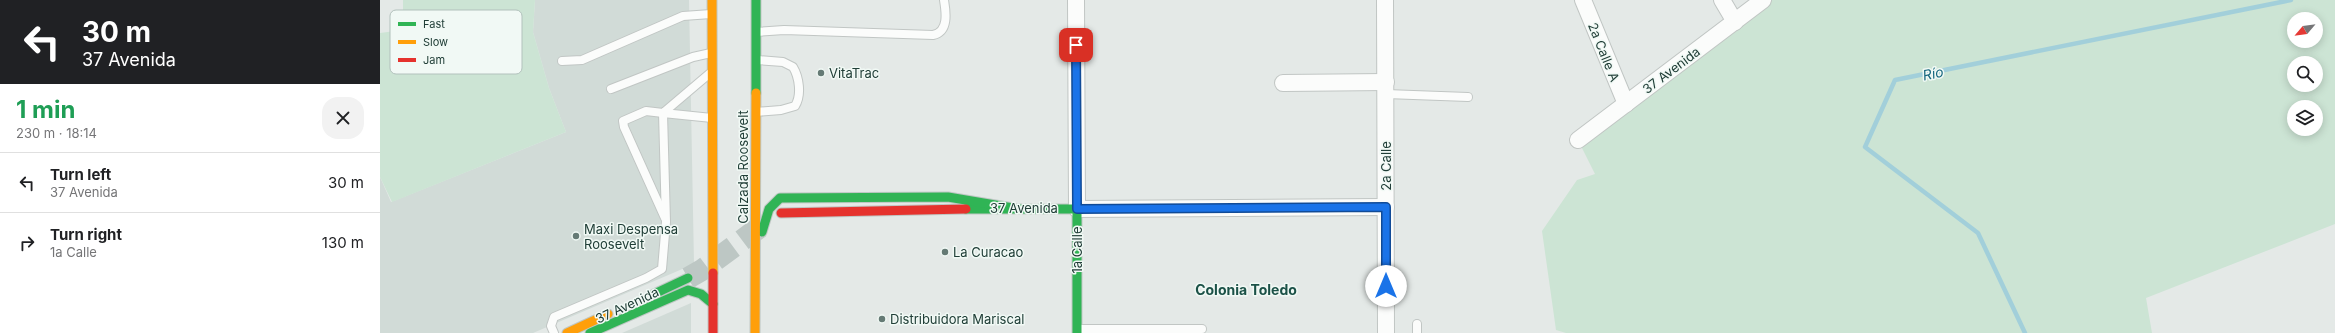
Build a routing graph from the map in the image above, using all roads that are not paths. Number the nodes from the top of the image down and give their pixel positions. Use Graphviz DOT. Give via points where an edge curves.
graph roads {
  1 [pos="712,0"];
  2 [pos="756,0"];
  3 [pos="944,0"];
  4 [pos="1076,0"];
  5 [pos="1385,0"];
  6 [pos="1583,0"];
  7 [pos="1722,0"];
  8 [pos="1763,0"];
  9 [pos="712,14"];
  10 [pos="1734,22"];
  11 [pos="756,32"];
  12 [pos="712,53"];
  13 [pos="755,60"];
  14 [pos="562,61"];
  15 [pos="712,71"];
  16 [pos="1284,83"];
  17 [pos="1386,88"];
  18 [pos="611,89"];
  19 [pos="1468,97"];
  20 [pos="1626,104"];
  21 [pos="755,112"];
  22 [pos="663,113"];
  23 [pos="712,118"];
  24 [pos="1578,140"];
  25 [pos="1386,207"];
  26 [pos="1013,208"];
  27 [pos="1077,209"];
  28 [pos="781,213"];
  29 [pos="666,222"];
  30 [pos="756,255"];
  31 [pos="688,278"];
  32 [pos="645,297"];
  33 [pos="713,304"];
  34 [pos="617,310"];
  35 [pos="1417,324"];
  36 [pos="1202,330"];
  37 [pos="1077,331"];
  38 [pos="554,333"];
  39 [pos="567,333"];
  40 [pos="590,333"];
  41 [pos="713,333"];
  42 [pos="755,333"];
  43 [pos="1386,333"];
  44 [pos="1417,333"];
  1 -- 9 [label="main road"];
  2 -- 11 [label="main road, Calzada Roosevelt"];
  3 -- 11 [label="lane" via="944,27 933,35 784,30"];
  4 -- 27 [label="street, 1a Calle"];
  5 -- 17 [label="street, 2a Calle"];
  6 -- 20 [label="street, 2a Calle A"];
  7 -- 10 [label="street"];
  8 -- 10 [label="street, 37 Avenida"];
  9 -- 12 [label="main road"];
  9 -- 14 [label="lane" via="683,16 582,60"];
  10 -- 20 [label="street, 37 Avenida"];
  11 -- 13 [label="main road, Calzada Roosevelt"];
  12 -- 15 [label="main road"];
  12 -- 18 [label="lane" via="693,57"];
  13 -- 21 [label="main road, Calzada Roosevelt"];
  13 -- 21 [label="lane" via="789,64 795,71 799,94 795,106"];
  15 -- 22 [label="lane"];
  15 -- 23 [label="main road"];
  16 -- 17 [label="street"];
  17 -- 19 [label="lane"];
  17 -- 25 [label="street, 2a Calle"];
  20 -- 24 [label="street, 37 Avenida"];
  21 -- 30 [label="main road, Calzada Roosevelt"];
  22 -- 23 [label="lane"];
  22 -- 29 [label="lane"];
  22 -- 29 [label="lane" via="646,111 623,121"];
  23 -- 33 [label="main road"];
  25 -- 27 [label="street, 37 Avenida"];
  25 -- 43 [label="street, 2a Calle"];
  26 -- 27 [label="main road, 37 Avenida"];
  26 -- 28 [label="main road, 37 Avenida"];
  26 -- 30 [label="main road" via="948,197 780,198 772,202 767,211"];
  27 -- 37 [label="main road, 1a Calle"];
  29 -- 38 [label="lane" via="662,269 554,317 551,326"];
  30 -- 42 [label="main road, Calzada Roosevelt"];
  31 -- 32 [label="main road, 37 Avenida"];
  33 -- 40 [label="main road" via="701,294 688,290"];
  33 -- 41 [label="main road"];
  34 -- 39 [label="main road, 37 Avenida"];
  35 -- 44 [label="lane"];
  36 -- 37 [label="lane"];
}
